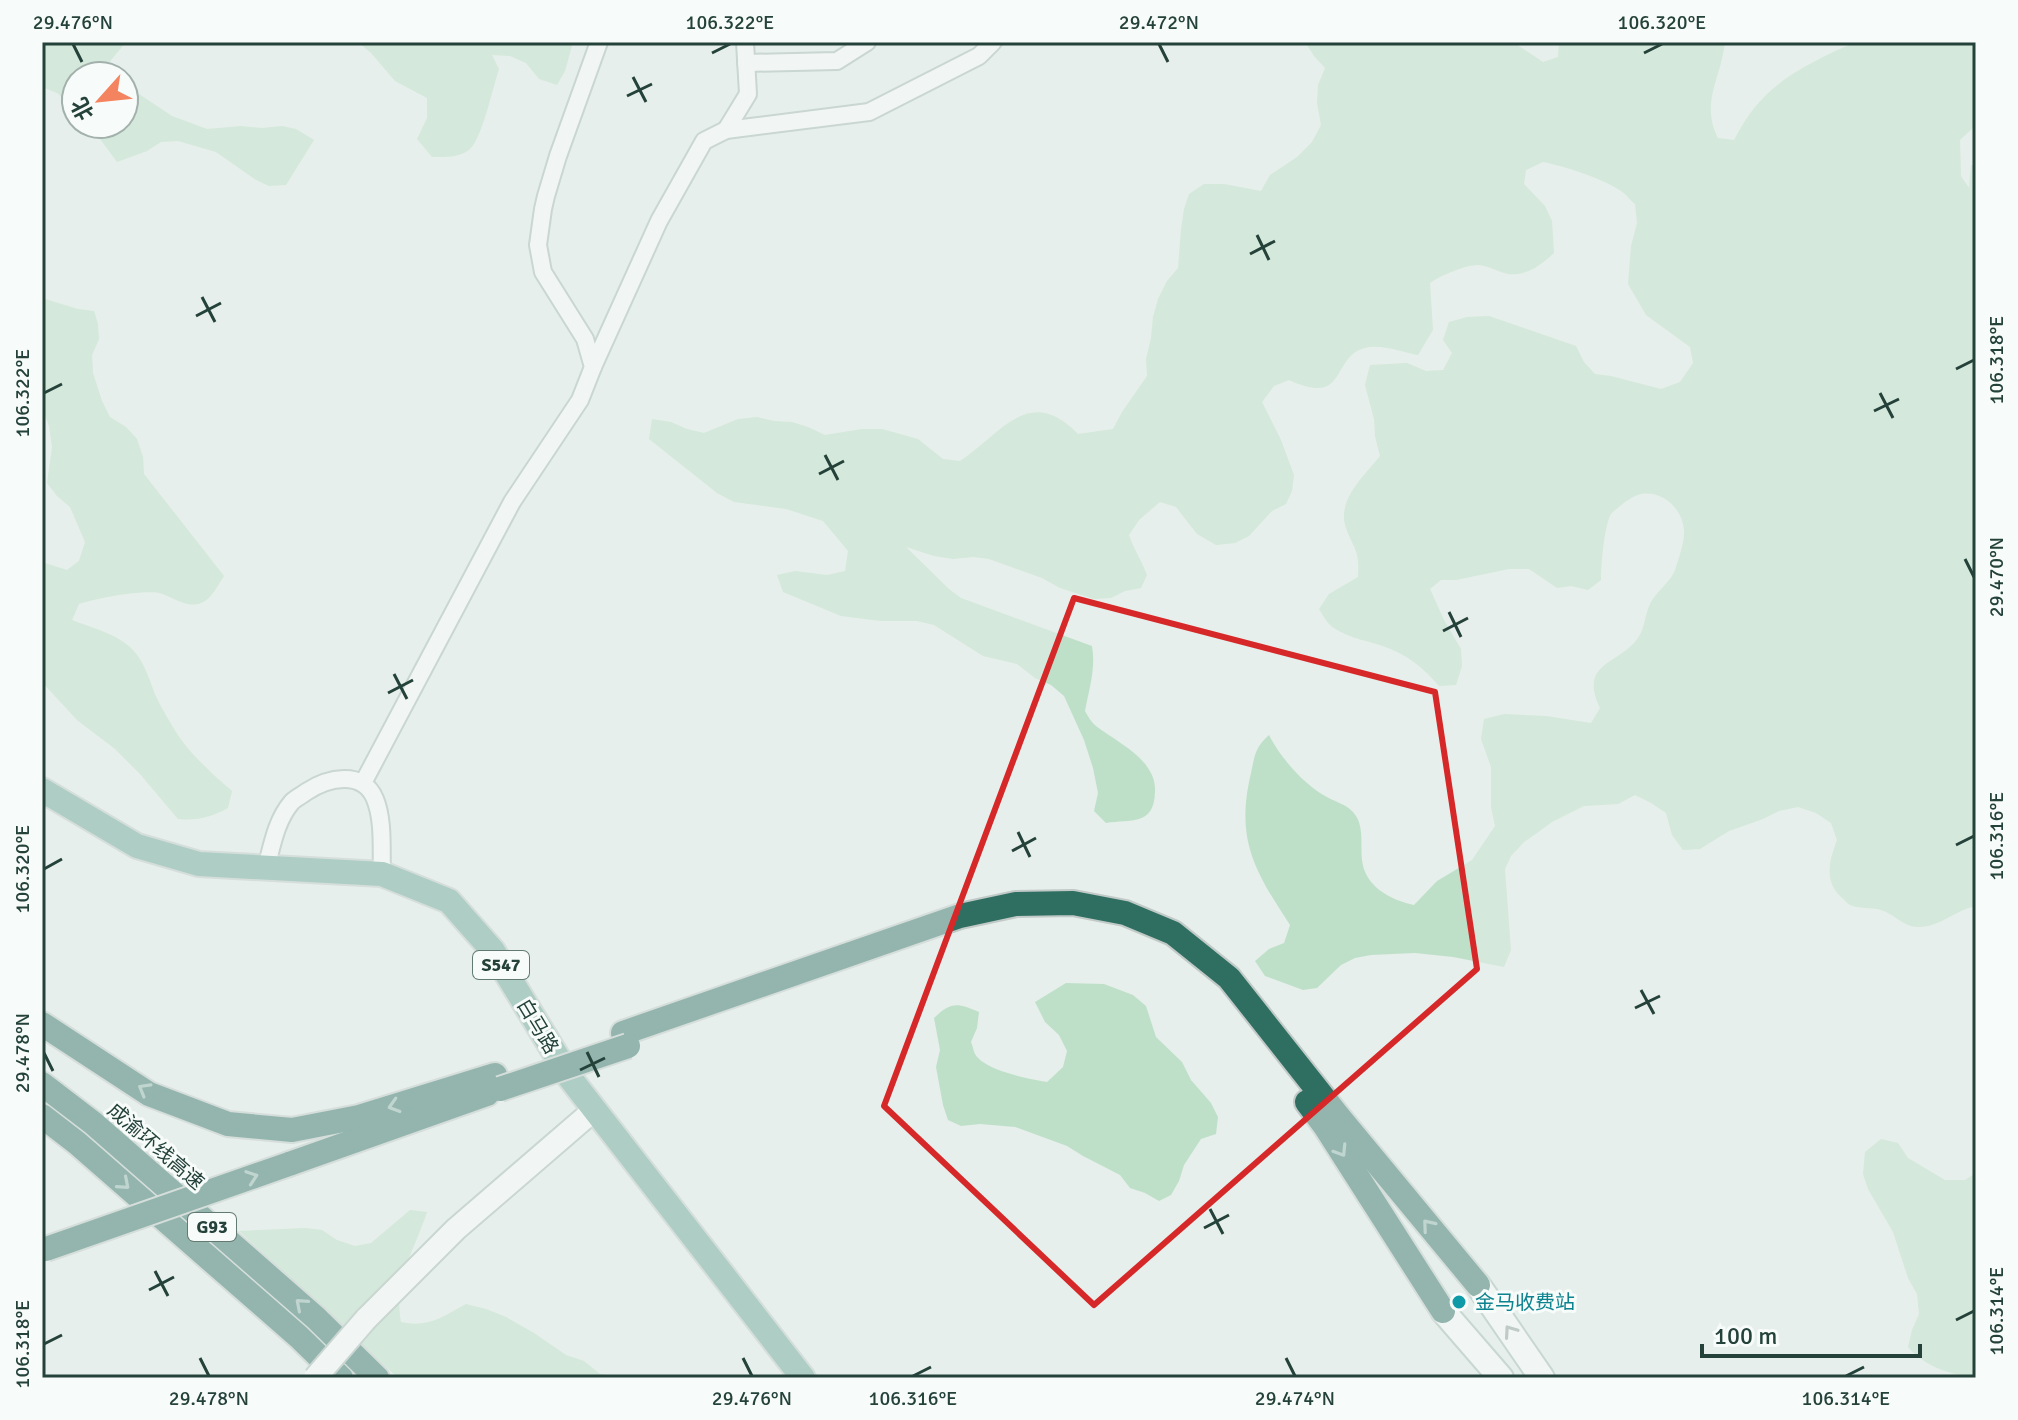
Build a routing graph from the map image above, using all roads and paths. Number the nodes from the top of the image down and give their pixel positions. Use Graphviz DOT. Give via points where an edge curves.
graph roads {
  1 [pos="599,42"];
  2 [pos="745,42"];
  3 [pos="867,42"];
  4 [pos="993,42"];
  5 [pos="746,63"];
  6 [pos="726,130"];
  7 [pos="593,367"];
  8 [pos="363,783"];
  9 [pos="42,790"];
  10 [pos="266,868"];
  11 [pos="382,874"];
  12 [pos="42,1024"];
  13 [pos="625,1040"];
  14 [pos="497,1082"];
  15 [pos="42,1084"];
  16 [pos="594,1110"];
  17 [pos="42,1116"];
  18 [pos="44,1250"];
  19 [pos="1478,1285"];
  20 [pos="1443,1311"];
  21 [pos="315,1378"];
  22 [pos="341,1378"];
  23 [pos="377,1378"];
  24 [pos="803,1378"];
  25 [pos="1501,1378"];
  26 [pos="1542,1378"];
  1 -- 7 [label="street" via="558,156 538,245 543,272 585,339"];
  2 -- 5 [label="street"];
  3 -- 5 [label="street" via="837,61"];
  4 -- 6 [label="street" via="979,56 869,112"];
  5 -- 6 [label="street" via="748,94"];
  6 -- 7 [label="street" via="704,141 659,221"];
  7 -- 8 [label="street" via="580,400 492,538"];
  8 -- 10 [label="street" via="342,778 291,802"];
  8 -- 11 [label="street" via="376,802"];
  9 -- 10 [label="main road, 白马路 / S547" via="137,846 199,864"];
  10 -- 11 [label="main road, 白马路 / S547"];
  11 -- 16 [label="main road, 白马路 / S547" via="449,901 493,951"];
  14 -- 12 [label="highway, one-way" via="292,1130 228,1124 149,1094"];
  13 -- 14 [label="highway, bridge"];
  19 -- 13 [label="highway, one-way" via="1229,978 1173,933 1125,913 1073,903 1016,904 960,916"];
  13 -- 20 [label="highway, one-way" via="963,930 1017,919 1120,927 1169,948 1254,1030 1325,1126"];
  18 -- 14 [label="highway, one-way, bridge" via="289,1164"];
  23 -- 15 [label="highway, 成渝环线高速 / G93, one-way" via="316,1318"];
  16 -- 21 [label="street, bridge" via="456,1229"];
  16 -- 24 [label="main road, 白马路 / S547"];
  17 -- 22 [label="highway, G93, one-way"];
  26 -- 19 [label="main road, one-way"];
  20 -- 25 [label="main road"];
}
